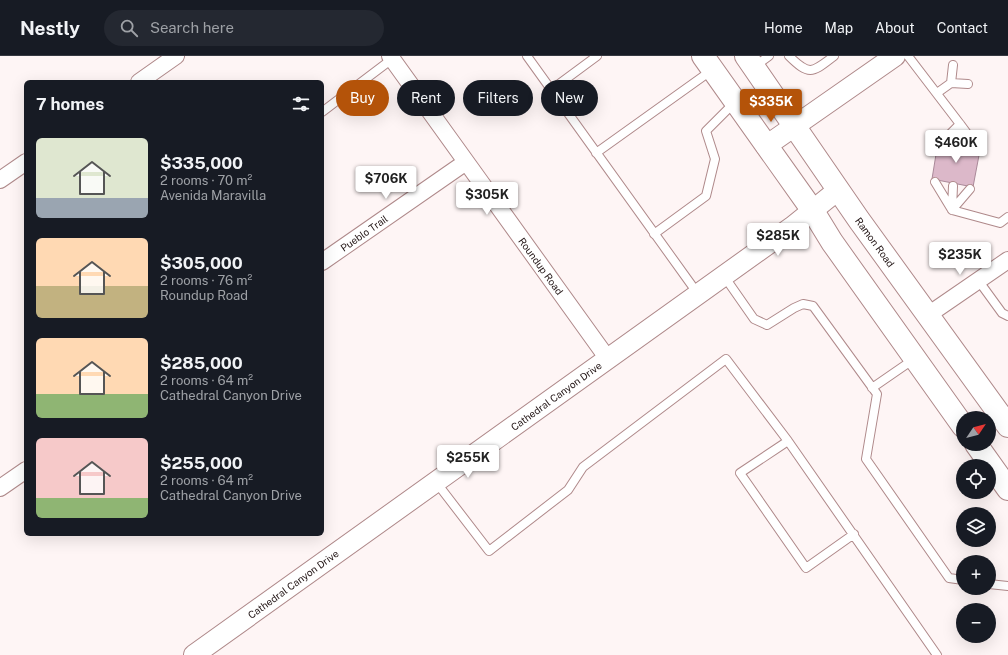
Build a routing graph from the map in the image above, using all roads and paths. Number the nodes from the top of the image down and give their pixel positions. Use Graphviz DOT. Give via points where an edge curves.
graph roads {
  1 [pos="176,56"];
  2 [pos="527,56"];
  3 [pos="597,56"];
  4 [pos="789,56"];
  5 [pos="834,56"];
  6 [pos="908,56"];
  7 [pos="391,57"];
  8 [pos="884,59"];
  9 [pos="756,60"];
  10 [pos="708,63"];
  11 [pos="953,65"];
  12 [pos="142,80"];
  13 [pos="544,80"];
  14 [pos="565,80"];
  15 [pos="951,83"];
  16 [pos="968,84"];
  17 [pos="937,94"];
  18 [pos="735,102"];
  19 [pos="324,110"];
  20 [pos="570,116"];
  21 [pos="960,124"];
  22 [pos="795,126"];
  23 [pos="943,141"];
  24 [pos="959,144"];
  25 [pos="766,146"];
  26 [pos="977,147"];
  27 [pos="596,153"];
  28 [pos="466,162"];
  29 [pos="24,163"];
  30 [pos="0,180"];
  31 [pos="935,182"];
  32 [pos="953,186"];
  33 [pos="970,189"];
  34 [pos="838,190"];
  35 [pos="952,210"];
  36 [pos="813,211"];
  37 [pos="1008,217"];
  38 [pos="654,234"];
  39 [pos="1008,260"];
  40 [pos="324,261"];
  41 [pos="724,276"];
  42 [pos="978,280"];
  43 [pos="698,295"];
  44 [pos="928,315"];
  45 [pos="1008,316"];
  46 [pos="915,358"];
  47 [pos="608,359"];
  48 [pos="872,388"];
  49 [pos="956,416"];
  50 [pos="1006,421"];
  51 [pos="788,441"];
  52 [pos="981,451"];
  53 [pos="24,471"];
  54 [pos="436,482"];
  55 [pos="0,488"];
  56 [pos="1008,490"];
  57 [pos="854,534"];
  58 [pos="956,579"];
  59 [pos="996,585"];
  60 [pos="1008,586"];
  61 [pos="194,655"];
  62 [pos="937,655"];
  1 -- 12 [label="street"];
  2 -- 13 [label="lane"];
  3 -- 14 [label="lane"];
  4 -- 5 [label="lane" via="800,67 808,70 816,69"];
  6 -- 17 [label="lane"];
  7 -- 19 [label="lane"];
  7 -- 28 [label="street, Roundup Road"];
  8 -- 22 [label="street"];
  9 -- 22 [label="main road, Ramon Road"];
  10 -- 18 [label="main road"];
  10 -- 27 [label="lane"];
  11 -- 15 [label="lane"];
  15 -- 16 [label="lane"];
  15 -- 17 [label="lane"];
  17 -- 21 [label="lane"];
  18 -- 25 [label="main road"];
  18 -- 38 [label="lane" via="706,131 715,159 706,196"];
  20 -- 27 [label="lane"];
  21 -- 23 [label="lane"];
  21 -- 24 [label="lane"];
  21 -- 26 [label="lane"];
  22 -- 25 [label="street"];
  22 -- 34 [label="main road, Ramon Road"];
  25 -- 36 [label="main road"];
  27 -- 38 [label="lane"];
  28 -- 40 [label="street, Pueblo Trail"];
  28 -- 47 [label="street, Roundup Road"];
  29 -- 30 [label="street"];
  31 -- 35 [label="lane"];
  32 -- 35 [label="lane"];
  33 -- 35 [label="lane"];
  34 -- 36 [label="street, Cathedral Canyon Drive"];
  34 -- 44 [label="main road, Ramon Road"];
  35 -- 37 [label="lane" via="1000,223"];
  36 -- 41 [label="street, Cathedral Canyon Drive"];
  36 -- 46 [label="main road" via="832,242"];
  38 -- 43 [label="lane"];
  39 -- 42 [label="street"];
  41 -- 43 [label="street, Cathedral Canyon Drive"];
  41 -- 48 [label="lane" via="754,319 767,325 803,304 813,306"];
  42 -- 44 [label="street"];
  42 -- 45 [label="lane" via="1002,313"];
  43 -- 47 [label="street, Cathedral Canyon Drive"];
  44 -- 50 [label="main road, Ramon Road"];
  46 -- 48 [label="lane"];
  46 -- 49 [label="main road"];
  47 -- 54 [label="street, Cathedral Canyon Drive"];
  48 -- 58 [label="lane" via="876,394 866,458 949,578"];
  51 -- 54 [label="lane" via="726,359 584,467 568,490 489,551"];
  51 -- 57 [label="lane"];
  51 -- 57 [label="lane" via="740,474 806,568"];
  52 -- 56 [label="main road"];
  53 -- 55 [label="street"];
  54 -- 61 [label="street, Cathedral Canyon Drive"];
  57 -- 62 [label="lane"];
  59 -- 60 [label="lane"];
}
